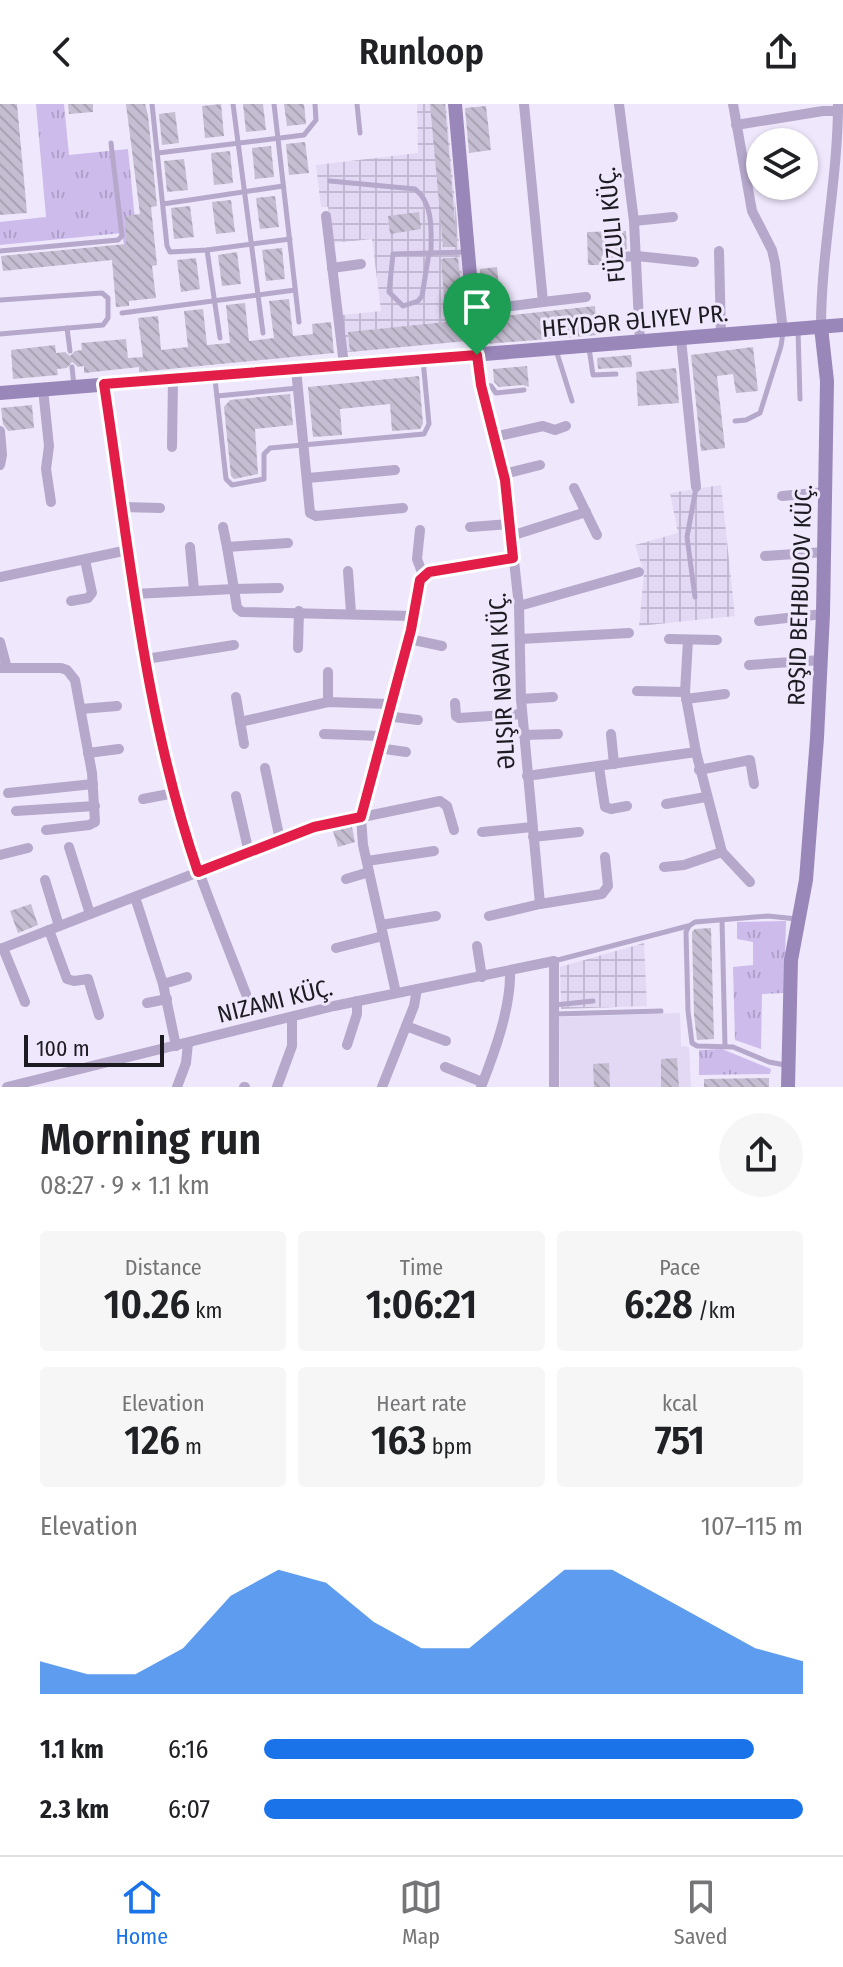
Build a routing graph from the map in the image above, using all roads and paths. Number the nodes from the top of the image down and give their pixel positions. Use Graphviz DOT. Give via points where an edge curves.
graph roads {
  1 [pos="153,104"];
  2 [pos="233,104"];
  3 [pos="274,104"];
  4 [pos="315,104"];
  5 [pos="357,104"];
  6 [pos="455,104"];
  7 [pos="524,104"];
  8 [pos="619,104"];
  9 [pos="733,104"];
  10 [pos="838,108"];
  11 [pos="736,125"];
  12 [pos="360,133"];
  13 [pos="278,138"];
  14 [pos="111,143"];
  15 [pos="238,143"];
  16 [pos="158,153"];
  17 [pos="330,181"];
  18 [pos="283,186"];
  19 [pos="244,192"];
  20 [pos="163,204"];
  21 [pos="326,216"];
  22 [pos="673,217"];
  23 [pos="634,221"];
  24 [pos="290,239"];
  25 [pos="251,245"];
  26 [pos="207,250"];
  27 [pos="0,251"];
  28 [pos="719,251"];
  29 [pos="468,252"];
  30 [pos="430,253"];
  31 [pos="637,256"];
  32 [pos="609,258"];
  33 [pos="694,262"];
  34 [pos="361,264"];
  35 [pos="332,268"];
  36 [pos="295,290"];
  37 [pos="258,295"];
  38 [pos="586,297"];
  39 [pos="0,300"];
  40 [pos="214,301"];
  41 [pos="543,302"];
  42 [pos="472,311"];
  43 [pos="122,313"];
  44 [pos="299,322"];
  45 [pos="843,325"];
  46 [pos="821,327"];
  47 [pos="67,328"];
  48 [pos="798,329"];
  49 [pos="783,331"];
  50 [pos="263,333"];
  51 [pos="0,334"];
  52 [pos="721,336"];
  53 [pos="220,338"];
  54 [pos="681,339"];
  55 [pos="640,342"];
  56 [pos="589,347"];
  57 [pos="556,349"];
  58 [pos="70,351"];
  59 [pos="477,355"];
  60 [pos="423,359"];
  61 [pos="344,365"];
  62 [pos="72,367"];
  63 [pos="296,369"];
  64 [pos="616,374"];
  65 [pos="214,375"];
  66 [pos="173,379"];
  67 [pos="104,384"];
  68 [pos="481,385"];
  69 [pos="74,387"];
  70 [pos="298,388"];
  71 [pos="43,389"];
  72 [pos="524,390"];
  73 [pos="0,393"];
  74 [pos="217,396"];
  75 [pos="800,399"];
  76 [pos="572,401"];
  77 [pos="735,421"];
  78 [pos="566,426"];
  79 [pos="0,431"];
  80 [pos="494,437"];
  81 [pos="304,444"];
  82 [pos="172,447"];
  83 [pos="0,465"];
  84 [pos="540,465"];
  85 [pos="395,470"];
  86 [pos="504,474"];
  87 [pos="308,478"];
  88 [pos="696,487"];
  89 [pos="574,488"];
  90 [pos="826,492"];
  91 [pos="782,496"];
  92 [pos="51,502"];
  93 [pos="123,507"];
  94 [pos="160,508"];
  95 [pos="403,508"];
  96 [pos="586,512"];
  97 [pos="510,524"];
  98 [pos="223,527"];
  99 [pos="470,527"];
  100 [pos="420,530"];
  101 [pos="597,535"];
  102 [pos="511,536"];
  103 [pos="288,543"];
  104 [pos="190,547"];
  105 [pos="227,547"];
  106 [pos="128,550"];
  107 [pos="825,552"];
  108 [pos="765,556"];
  109 [pos="513,558"];
  110 [pos="85,560"];
  111 [pos="348,571"];
  112 [pos="639,572"];
  113 [pos="423,575"];
  114 [pos="0,577"];
  115 [pos="279,588"];
  116 [pos="234,589"];
  117 [pos="194,590"];
  118 [pos="134,594"];
  119 [pos="695,597"];
  120 [pos="71,601"];
  121 [pos="519,606"];
  122 [pos="299,611"];
  123 [pos="351,613"];
  124 [pos="823,614"];
  125 [pos="413,616"];
  126 [pos="759,621"];
  127 [pos="629,633"];
  128 [pos="409,639"];
  129 [pos="520,639"];
  130 [pos="669,639"];
  131 [pos="688,640"];
  132 [pos="717,640"];
  133 [pos="0,642"];
  134 [pos="234,645"];
  135 [pos="442,646"];
  136 [pos="298,648"];
  137 [pos="146,659"];
  138 [pos="821,660"];
  139 [pos="749,665"];
  140 [pos="3,668"];
  141 [pos="328,672"];
  142 [pos="637,691"];
  143 [pos="725,694"];
  144 [pos="686,696"];
  145 [pos="236,697"];
  146 [pos="553,697"];
  147 [pos="521,699"];
  148 [pos="328,702"];
  149 [pos="455,703"];
  150 [pos="389,704"];
  151 [pos="117,706"];
  152 [pos="81,709"];
  153 [pos="522,714"];
  154 [pos="386,716"];
  155 [pos="418,720"];
  156 [pos="240,722"];
  157 [pos="324,734"];
  158 [pos="558,734"];
  159 [pos="611,734"];
  160 [pos="524,735"];
  161 [pos="382,736"];
  162 [pos="244,744"];
  163 [pos="378,748"];
  164 [pos="119,749"];
  165 [pos="406,752"];
  166 [pos="696,752"];
  167 [pos="88,753"];
  168 [pos="614,764"];
  169 [pos="599,767"];
  170 [pos="265,768"];
  171 [pos="699,770"];
  172 [pos="527,776"];
  173 [pos="93,784"];
  174 [pos="754,784"];
  175 [pos="8,793"];
  176 [pos="174,793"];
  177 [pos="236,796"];
  178 [pos="706,797"];
  179 [pos="143,799"];
  180 [pos="666,804"];
  181 [pos="95,806"];
  182 [pos="627,806"];
  183 [pos="16,811"];
  184 [pos="361,817"];
  185 [pos="46,830"];
  186 [pos="454,830"];
  187 [pos="482,832"];
  188 [pos="533,832"];
  189 [pos="579,832"];
  190 [pos="280,840"];
  191 [pos="69,847"];
  192 [pos="28,848"];
  193 [pos="434,851"];
  194 [pos="722,852"];
  195 [pos="249,853"];
  196 [pos="0,855"];
  197 [pos="605,857"];
  198 [pos="368,866"];
  199 [pos="664,867"];
  200 [pos="198,872"];
  201 [pos="346,879"];
  202 [pos="45,880"];
  203 [pos="750,882"];
  204 [pos="135,897"];
  205 [pos="540,904"];
  206 [pos="90,914"];
  207 [pos="436,916"];
  208 [pos="489,916"];
  209 [pos="798,919"];
  210 [pos="722,920"];
  211 [pos="689,926"];
  212 [pos="54,928"];
  213 [pos="382,930"];
  214 [pos="477,946"];
  215 [pos="336,948"];
  216 [pos="1,949"];
  217 [pos="554,961"];
  218 [pos="510,972"];
  219 [pos="187,977"];
  220 [pos="482,977"];
  221 [pos="163,984"];
  222 [pos="417,989"];
  223 [pos="396,993"];
  224 [pos="246,994"];
  225 [pos="167,999"];
  226 [pos="357,1001"];
  227 [pos="593,1001"];
  228 [pos="25,1002"];
  229 [pos="147,1003"];
  230 [pos="554,1010"];
  231 [pos="661,1011"];
  232 [pos="99,1015"];
  233 [pos="292,1017"];
  234 [pos="406,1026"];
  235 [pos="446,1041"];
  236 [pos="188,1043"];
  237 [pos="347,1045"];
  238 [pos="725,1045"];
  239 [pos="176,1046"];
  240 [pos="789,1066"];
  241 [pos="445,1067"];
  242 [pos="482,1084"];
  243 [pos="7,1087"];
  244 [pos="177,1087"];
  245 [pos="277,1087"];
  246 [pos="382,1087"];
  247 [pos="554,1087"];
  248 [pos="788,1087"];
  1 -- 16 [label="lane"];
  2 -- 15 [label="lane"];
  3 -- 13 [label="lane"];
  4 -- 13 [label="lane" via="316,120 307,133"];
  5 -- 12 [label="lane"];
  6 -- 29 [label="street"];
  7 -- 41 [label="street"];
  8 -- 23 [label="street, FÜZULI KÜÇ."];
  9 -- 11 [label="street"];
  10 -- 11 [label="street"];
  10 -- 46 [label="street, RƏŞID BEHBUDOV KÜÇ."];
  11 -- 49 [label="street" via="752,211 775,263"];
  13 -- 15 [label="lane"];
  13 -- 18 [label="lane"];
  14 -- 27 [label="lane" via="122,236 118,240"];
  15 -- 16 [label="lane"];
  15 -- 19 [label="lane"];
  16 -- 20 [label="lane"];
  17 -- 30 [label="lane" via="415,189 429,208"];
  18 -- 19 [label="lane"];
  18 -- 24 [label="lane"];
  19 -- 20 [label="lane"];
  19 -- 25 [label="lane"];
  20 -- 26 [label="lane" via="170,252"];
  21 -- 35 [label="street"];
  22 -- 23 [label="street"];
  23 -- 31 [label="street, FÜZULI KÜÇ."];
  24 -- 25 [label="lane"];
  24 -- 36 [label="lane"];
  25 -- 26 [label="lane"];
  25 -- 37 [label="lane"];
  26 -- 40 [label="lane"];
  28 -- 52 [label="street"];
  29 -- 30 [label="lane"];
  29 -- 42 [label="street"];
  30 -- 30 [label="lane" via="393,254 389,292 403,306 422,296"];
  31 -- 32 [label="street"];
  31 -- 33 [label="street"];
  31 -- 55 [label="street, FÜZULI KÜÇ."];
  34 -- 35 [label="street"];
  35 -- 61 [label="street"];
  36 -- 37 [label="lane"];
  36 -- 44 [label="lane"];
  37 -- 40 [label="lane"];
  37 -- 50 [label="lane"];
  38 -- 41 [label="street"];
  39 -- 47 [label="lane" via="106,295 107,323"];
  40 -- 43 [label="lane"];
  40 -- 53 [label="lane"];
  41 -- 42 [label="street"];
  42 -- 59 [label="street"];
  45 -- 46 [label="street, HEYDƏR ƏLIYEV PR."];
  46 -- 48 [label="street, HEYDƏR ƏLIYEV PR."];
  46 -- 90 [label="street, RƏŞID BEHBUDOV KÜÇ." via="827,381"];
  47 -- 51 [label="lane"];
  47 -- 58 [label="lane"];
  48 -- 49 [label="street, HEYDƏR ƏLIYEV PR."];
  48 -- 75 [label="lane"];
  49 -- 52 [label="street, HEYDƏR ƏLIYEV PR."];
  49 -- 77 [label="lane" via="760,413"];
  52 -- 54 [label="street, HEYDƏR ƏLIYEV PR."];
  54 -- 55 [label="street, HEYDƏR ƏLIYEV PR."];
  54 -- 88 [label="street"];
  55 -- 56 [label="street, HEYDƏR ƏLIYEV PR."];
  56 -- 57 [label="street, HEYDƏR ƏLIYEV PR."];
  56 -- 64 [label="lane" via="593,375"];
  57 -- 59 [label="street, HEYDƏR ƏLIYEV PR."];
  57 -- 76 [label="lane"];
  59 -- 60 [label="street, HEYDƏR ƏLIYEV PR."];
  59 -- 68 [label="street, ƏLIŞIR NƏVAI KÜÇ."];
  60 -- 61 [label="street, HEYDƏR ƏLIYEV PR."];
  60 -- 81 [label="lane" via="429,424 424,434"];
  61 -- 63 [label="street, HEYDƏR ƏLIYEV PR."];
  62 -- 69 [label="lane"];
  63 -- 65 [label="street, HEYDƏR ƏLIYEV PR."];
  63 -- 70 [label="street"];
  65 -- 66 [label="street, HEYDƏR ƏLIYEV PR."];
  65 -- 74 [label="lane"];
  66 -- 67 [label="street, HEYDƏR ƏLIYEV PR."];
  66 -- 82 [label="street"];
  67 -- 69 [label="street, HEYDƏR ƏLIYEV PR."];
  67 -- 93 [label="street"];
  68 -- 72 [label="lane" via="488,384 496,393"];
  68 -- 80 [label="street, ƏLIŞIR NƏVAI KÜÇ."];
  69 -- 71 [label="street, HEYDƏR ƏLIYEV PR."];
  70 -- 74 [label="lane"];
  70 -- 81 [label="street"];
  71 -- 73 [label="street, HEYDƏR ƏLIYEV PR."];
  71 -- 92 [label="street"];
  74 -- 81 [label="lane" via="228,483 260,481 265,450"];
  78 -- 80 [label="street"];
  79 -- 83 [label="street"];
  80 -- 86 [label="street, ƏLIŞIR NƏVAI KÜÇ."];
  81 -- 87 [label="street"];
  84 -- 86 [label="street"];
  85 -- 87 [label="street"];
  86 -- 97 [label="street, ƏLIŞIR NƏVAI KÜÇ."];
  87 -- 95 [label="street" via="313,515"];
  88 -- 119 [label="lane" via="687,537"];
  89 -- 96 [label="street"];
  90 -- 91 [label="street"];
  90 -- 107 [label="street, RƏŞID BEHBUDOV KÜÇ."];
  93 -- 94 [label="street"];
  93 -- 106 [label="street"];
  96 -- 101 [label="street"];
  96 -- 102 [label="street"];
  97 -- 99 [label="street"];
  97 -- 102 [label="street, ƏLIŞIR NƏVAI KÜÇ."];
  98 -- 105 [label="street"];
  100 -- 113 [label="street" via="417,559"];
  102 -- 109 [label="street, ƏLIŞIR NƏVAI KÜÇ."];
  103 -- 105 [label="street"];
  104 -- 117 [label="street"];
  105 -- 116 [label="street"];
  106 -- 110 [label="street"];
  106 -- 118 [label="street"];
  107 -- 108 [label="street"];
  107 -- 124 [label="street, RƏŞID BEHBUDOV KÜÇ."];
  109 -- 113 [label="street"];
  109 -- 121 [label="street, ƏLIŞIR NƏVAI KÜÇ."];
  110 -- 114 [label="street"];
  110 -- 120 [label="street" via="92,593"];
  111 -- 123 [label="street"];
  112 -- 121 [label="street"];
  113 -- 125 [label="street"];
  115 -- 116 [label="street"];
  116 -- 117 [label="street"];
  116 -- 122 [label="street" via="242,612"];
  117 -- 118 [label="street"];
  118 -- 137 [label="street"];
  121 -- 129 [label="street, ƏLIŞIR NƏVAI KÜÇ."];
  122 -- 123 [label="street"];
  122 -- 136 [label="street"];
  123 -- 125 [label="street"];
  124 -- 126 [label="street"];
  124 -- 138 [label="street, RƏŞID BEHBUDOV KÜÇ."];
  125 -- 128 [label="street"];
  127 -- 129 [label="street"];
  128 -- 135 [label="street"];
  128 -- 150 [label="street"];
  129 -- 147 [label="street, ƏLIŞIR NƏVAI KÜÇ."];
  130 -- 131 [label="street"];
  131 -- 132 [label="street"];
  131 -- 144 [label="street"];
  133 -- 140 [label="street"];
  134 -- 137 [label="street"];
  137 -- 176 [label="street"];
  138 -- 139 [label="street"];
  138 -- 209 [label="street, RƏŞID BEHBUDOV KÜÇ." via="806,880"];
  140 -- 152 [label="street" via="67,670 75,680"];
  141 -- 148 [label="street"];
  142 -- 144 [label="street"];
  143 -- 144 [label="street"];
  144 -- 166 [label="street"];
  145 -- 156 [label="street"];
  146 -- 147 [label="street"];
  147 -- 153 [label="street, ƏLIŞIR NƏVAI KÜÇ."];
  148 -- 150 [label="street"];
  148 -- 156 [label="street"];
  149 -- 153 [label="street" via="459,718"];
  150 -- 154 [label="street"];
  151 -- 152 [label="street"];
  152 -- 167 [label="street"];
  153 -- 160 [label="street, ƏLIŞIR NƏVAI KÜÇ."];
  154 -- 155 [label="street"];
  154 -- 161 [label="street"];
  156 -- 162 [label="street"];
  157 -- 161 [label="street"];
  158 -- 160 [label="street"];
  159 -- 168 [label="street"];
  160 -- 172 [label="street, ƏLIŞIR NƏVAI KÜÇ."];
  161 -- 163 [label="street"];
  163 -- 165 [label="street"];
  163 -- 184 [label="street"];
  164 -- 167 [label="street"];
  166 -- 168 [label="street"];
  166 -- 171 [label="street"];
  167 -- 173 [label="street"];
  168 -- 169 [label="street"];
  169 -- 172 [label="street"];
  169 -- 182 [label="street" via="605,807"];
  170 -- 190 [label="street"];
  171 -- 174 [label="street" via="750,760"];
  171 -- 178 [label="street"];
  172 -- 188 [label="street, ƏLIŞIR NƏVAI KÜÇ."];
  173 -- 175 [label="street"];
  173 -- 181 [label="street"];
  176 -- 179 [label="street"];
  176 -- 200 [label="street"];
  177 -- 195 [label="street"];
  178 -- 180 [label="street"];
  178 -- 194 [label="street"];
  181 -- 183 [label="street"];
  181 -- 185 [label="street" via="92,824"];
  184 -- 186 [label="street" via="440,801 447,806"];
  184 -- 190 [label="street"];
  184 -- 198 [label="street"];
  187 -- 188 [label="street"];
  188 -- 189 [label="street"];
  188 -- 205 [label="street, ƏLIŞIR NƏVAI KÜÇ."];
  190 -- 195 [label="street"];
  191 -- 206 [label="street"];
  192 -- 196 [label="street"];
  193 -- 198 [label="street"];
  194 -- 199 [label="street"];
  194 -- 203 [label="street"];
  195 -- 200 [label="street"];
  197 -- 205 [label="street" via="608,886 602,894"];
  198 -- 201 [label="street"];
  198 -- 213 [label="street"];
  200 -- 204 [label="street"];
  200 -- 224 [label="street"];
  202 -- 212 [label="street"];
  204 -- 206 [label="street"];
  204 -- 221 [label="street"];
  205 -- 208 [label="street"];
  206 -- 212 [label="street"];
  207 -- 213 [label="street"];
  209 -- 210 [label="lane"];
  209 -- 240 [label="street, RƏŞID BEHBUDOV KÜÇ." via="791,960"];
  210 -- 211 [label="lane"];
  210 -- 238 [label="lane"];
  211 -- 217 [label="lane"];
  211 -- 238 [label="lane" via="689,1038 697,1046"];
  212 -- 216 [label="street"];
  212 -- 232 [label="street" via="67,979 88,979"];
  213 -- 215 [label="street"];
  213 -- 223 [label="street"];
  214 -- 220 [label="street"];
  216 -- 228 [label="street"];
  217 -- 218 [label="street, NIZAMI KÜÇ."];
  217 -- 230 [label="street"];
  218 -- 220 [label="street, NIZAMI KÜÇ."];
  218 -- 242 [label="street" via="497,1044"];
  219 -- 221 [label="street"];
  220 -- 222 [label="street, NIZAMI KÜÇ."];
  221 -- 225 [label="street"];
  222 -- 223 [label="street, NIZAMI KÜÇ."];
  222 -- 234 [label="street"];
  223 -- 226 [label="street, NIZAMI KÜÇ."];
  225 -- 229 [label="street"];
  225 -- 239 [label="street"];
  226 -- 233 [label="street, NIZAMI KÜÇ."];
  226 -- 237 [label="street"];
  227 -- 230 [label="lane"];
  230 -- 231 [label="lane"];
  230 -- 247 [label="street"];
  233 -- 236 [label="street, NIZAMI KÜÇ."];
  233 -- 245 [label="street" via="292,1046"];
  234 -- 235 [label="street"];
  234 -- 246 [label="street"];
  236 -- 239 [label="street, NIZAMI KÜÇ."];
  236 -- 244 [label="street"];
  238 -- 240 [label="lane"];
  239 -- 243 [label="street, NIZAMI KÜÇ."];
  240 -- 248 [label="street, RƏŞID BEHBUDOV KÜÇ."];
  241 -- 242 [label="street"];
}
